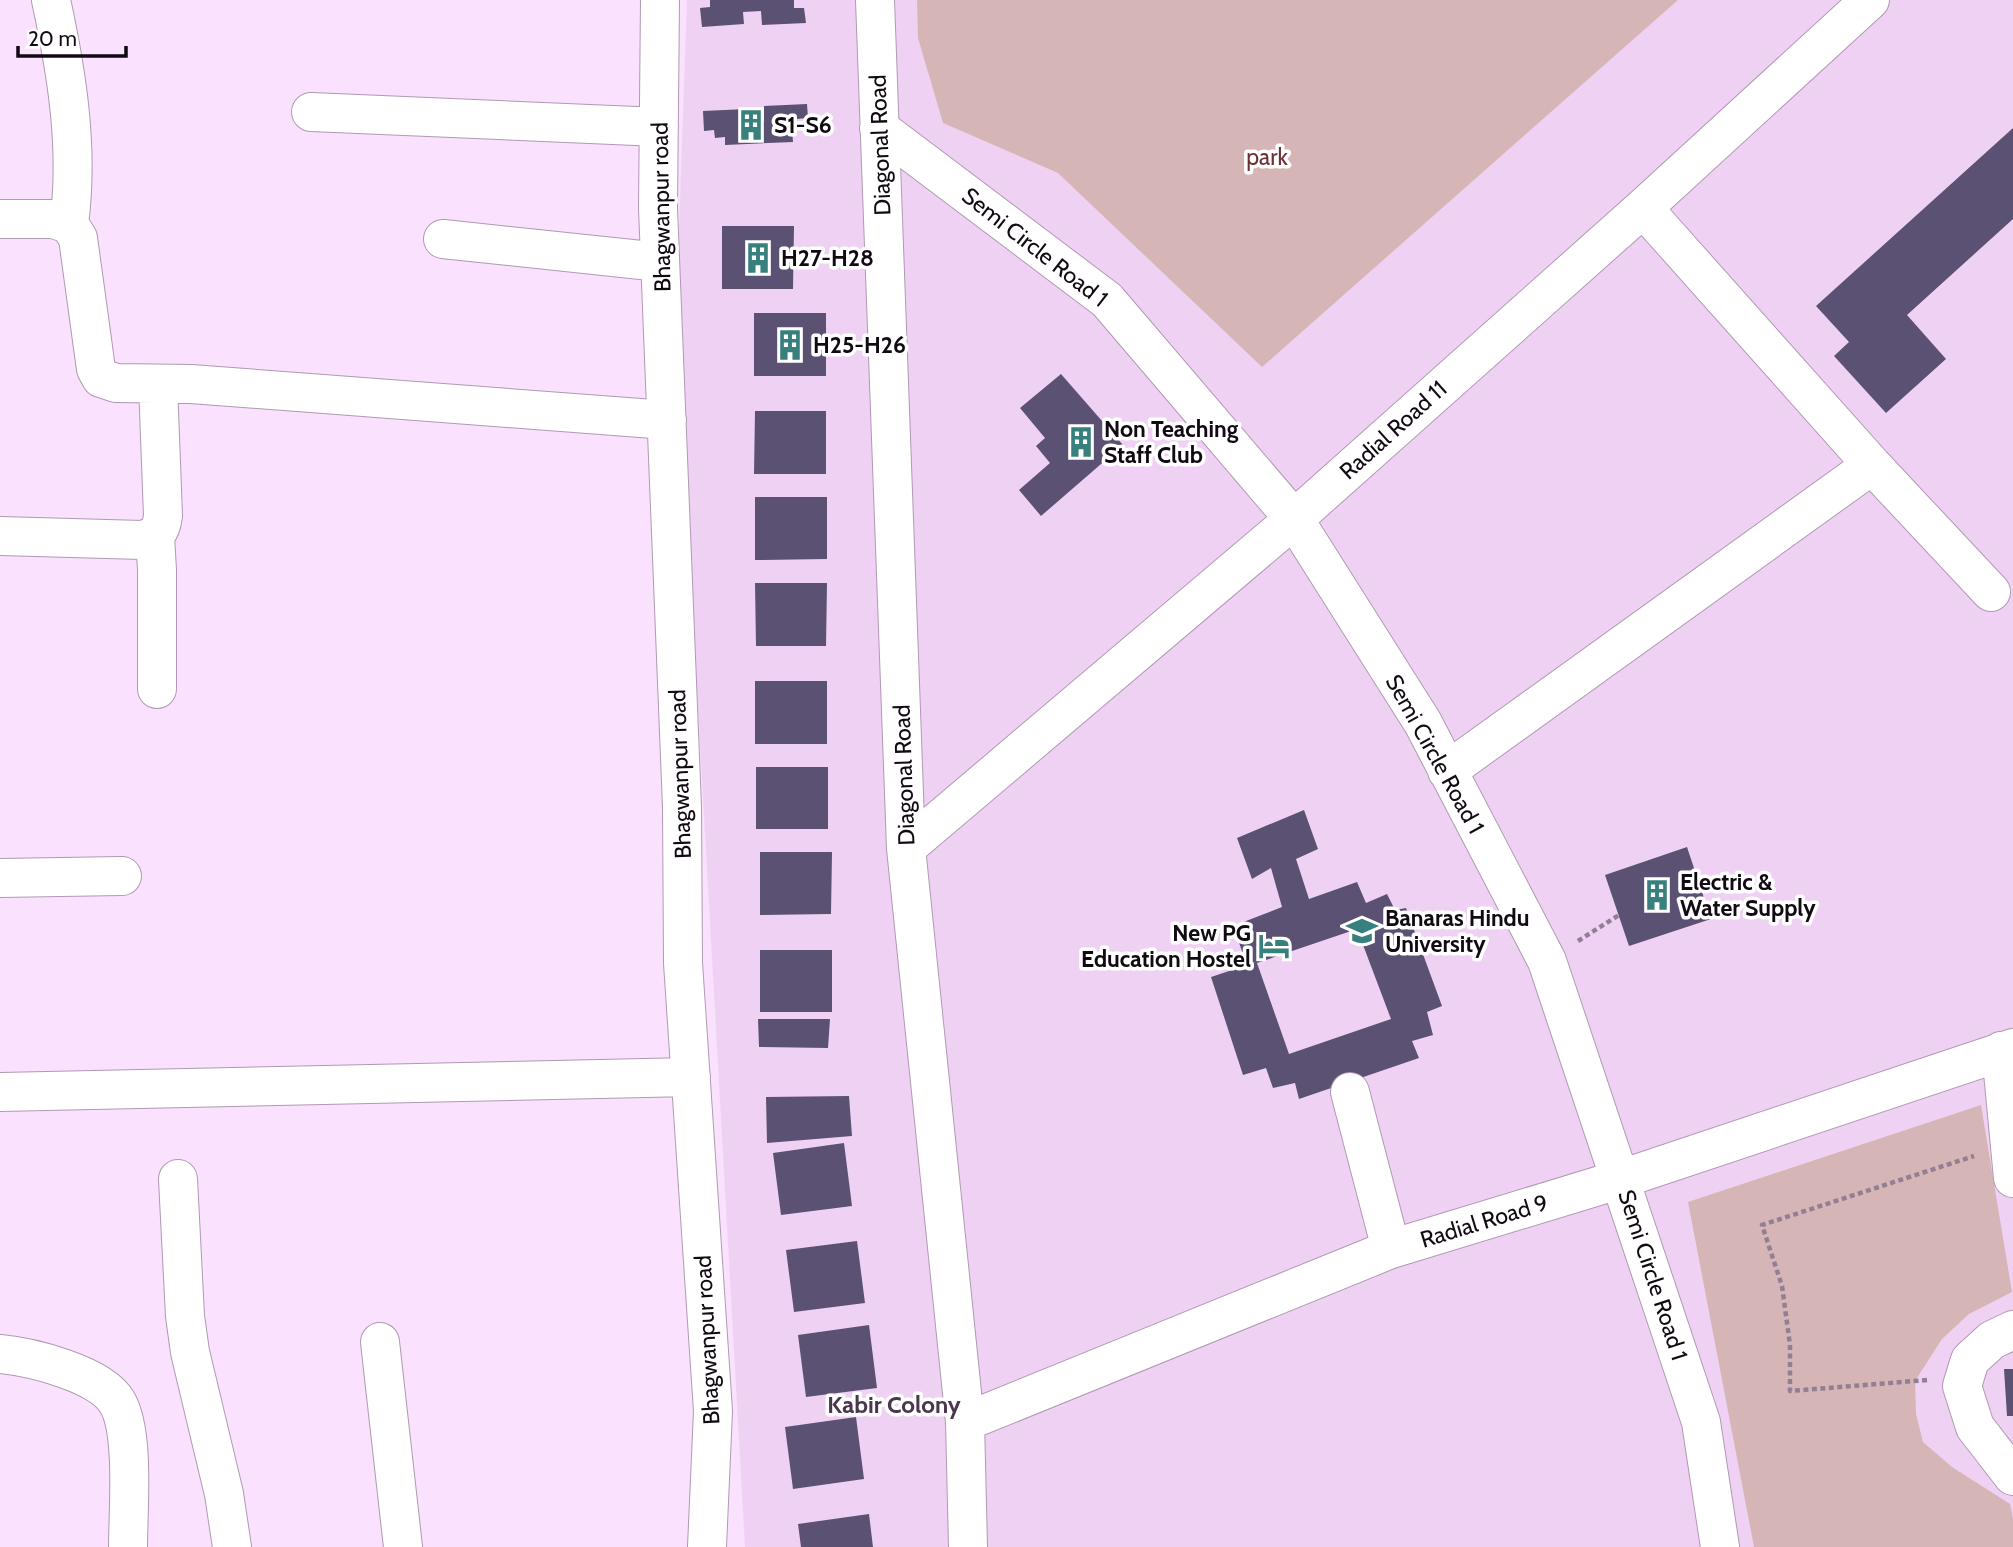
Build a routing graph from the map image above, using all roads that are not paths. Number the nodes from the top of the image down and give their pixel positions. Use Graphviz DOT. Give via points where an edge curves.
graph roads {
  1 [pos="51,0"];
  2 [pos="660,0"];
  3 [pos="875,0"];
  4 [pos="1870,0"];
  5 [pos="311,112"];
  6 [pos="659,127"];
  7 [pos="878,128"];
  8 [pos="1643,208"];
  9 [pos="0,219"];
  10 [pos="69,224"];
  11 [pos="443,239"];
  12 [pos="660,262"];
  13 [pos="159,384"];
  14 [pos="667,420"];
  15 [pos="1872,465"];
  16 [pos="1294,519"];
  17 [pos="0,536"];
  18 [pos="155,536"];
  19 [pos="1991,592"];
  20 [pos="157,689"];
  21 [pos="1447,771"];
  22 [pos="906,848"];
  23 [pos="122,876"];
  24 [pos="0,878"];
  25 [pos="2007,1049"];
  26 [pos="691,1077"];
  27 [pos="0,1092"];
  28 [pos="1350,1092"];
  29 [pos="2011,1161"];
  30 [pos="178,1179"];
  31 [pos="1620,1179"];
  32 [pos="1391,1249"];
  33 [pos="2013,1330"];
  34 [pos="380,1342"];
  35 [pos="0,1354"];
  36 [pos="965,1422"];
  37 [pos="2013,1476"];
  38 [pos="128,1547"];
  39 [pos="232,1547"];
  40 [pos="403,1547"];
  41 [pos="707,1547"];
  42 [pos="968,1547"];
  43 [pos="1720,1547"];
  1 -- 10 [label="street" via="65,66 72,141 74,187"];
  2 -- 6 [label="street, Bhagwanpur road"];
  3 -- 7 [label="street, Diagonal Road"];
  4 -- 8 [label="street, Radial Road 11"];
  5 -- 6 [label="street"];
  6 -- 12 [label="street, Bhagwanpur road"];
  7 -- 16 [label="street, Semi Circle Road 1" via="1107,300"];
  7 -- 22 [label="street, Diagonal Road"];
  8 -- 15 [label="street"];
  8 -- 16 [label="street, Radial Road 11"];
  9 -- 10 [label="street" via="53,219"];
  10 -- 13 [label="street" via="78,238 101,378"];
  11 -- 12 [label="street"];
  12 -- 14 [label="street, Bhagwanpur road"];
  13 -- 14 [label="street"];
  13 -- 18 [label="street" via="163,516"];
  14 -- 26 [label="street, Bhagwanpur road" via="682,807 683,963"];
  15 -- 19 [label="street"];
  15 -- 21 [label="street"];
  16 -- 21 [label="street, Semi Circle Road 1" via="1423,723"];
  16 -- 22 [label="street, Radial Road 11"];
  17 -- 18 [label="street" via="142,540"];
  18 -- 20 [label="street"];
  21 -- 31 [label="street, Semi Circle Road 1" via="1547,961"];
  22 -- 36 [label="street, Diagonal Road"];
  23 -- 24 [label="street"];
  25 -- 29 [label="street"];
  25 -- 31 [label="street, Radial Road 9"];
  26 -- 27 [label="street"];
  26 -- 41 [label="street, Bhagwanpur road" via="713,1411"];
  28 -- 32 [label="street"];
  30 -- 39 [label="street" via="190,1352"];
  31 -- 32 [label="street, Radial Road 9"];
  31 -- 43 [label="street, Semi Circle Road 1" via="1702,1422"];
  32 -- 36 [label="street, Radial Road 9"];
  33 -- 37 [label="street" via="1992,1340 1970,1360 1962,1385 1975,1427"];
  34 -- 40 [label="street"];
  35 -- 38 [label="street" via="51,1364 93,1381 117,1401 127,1439"];
  36 -- 42 [label="street, Diagonal Road"];
}
